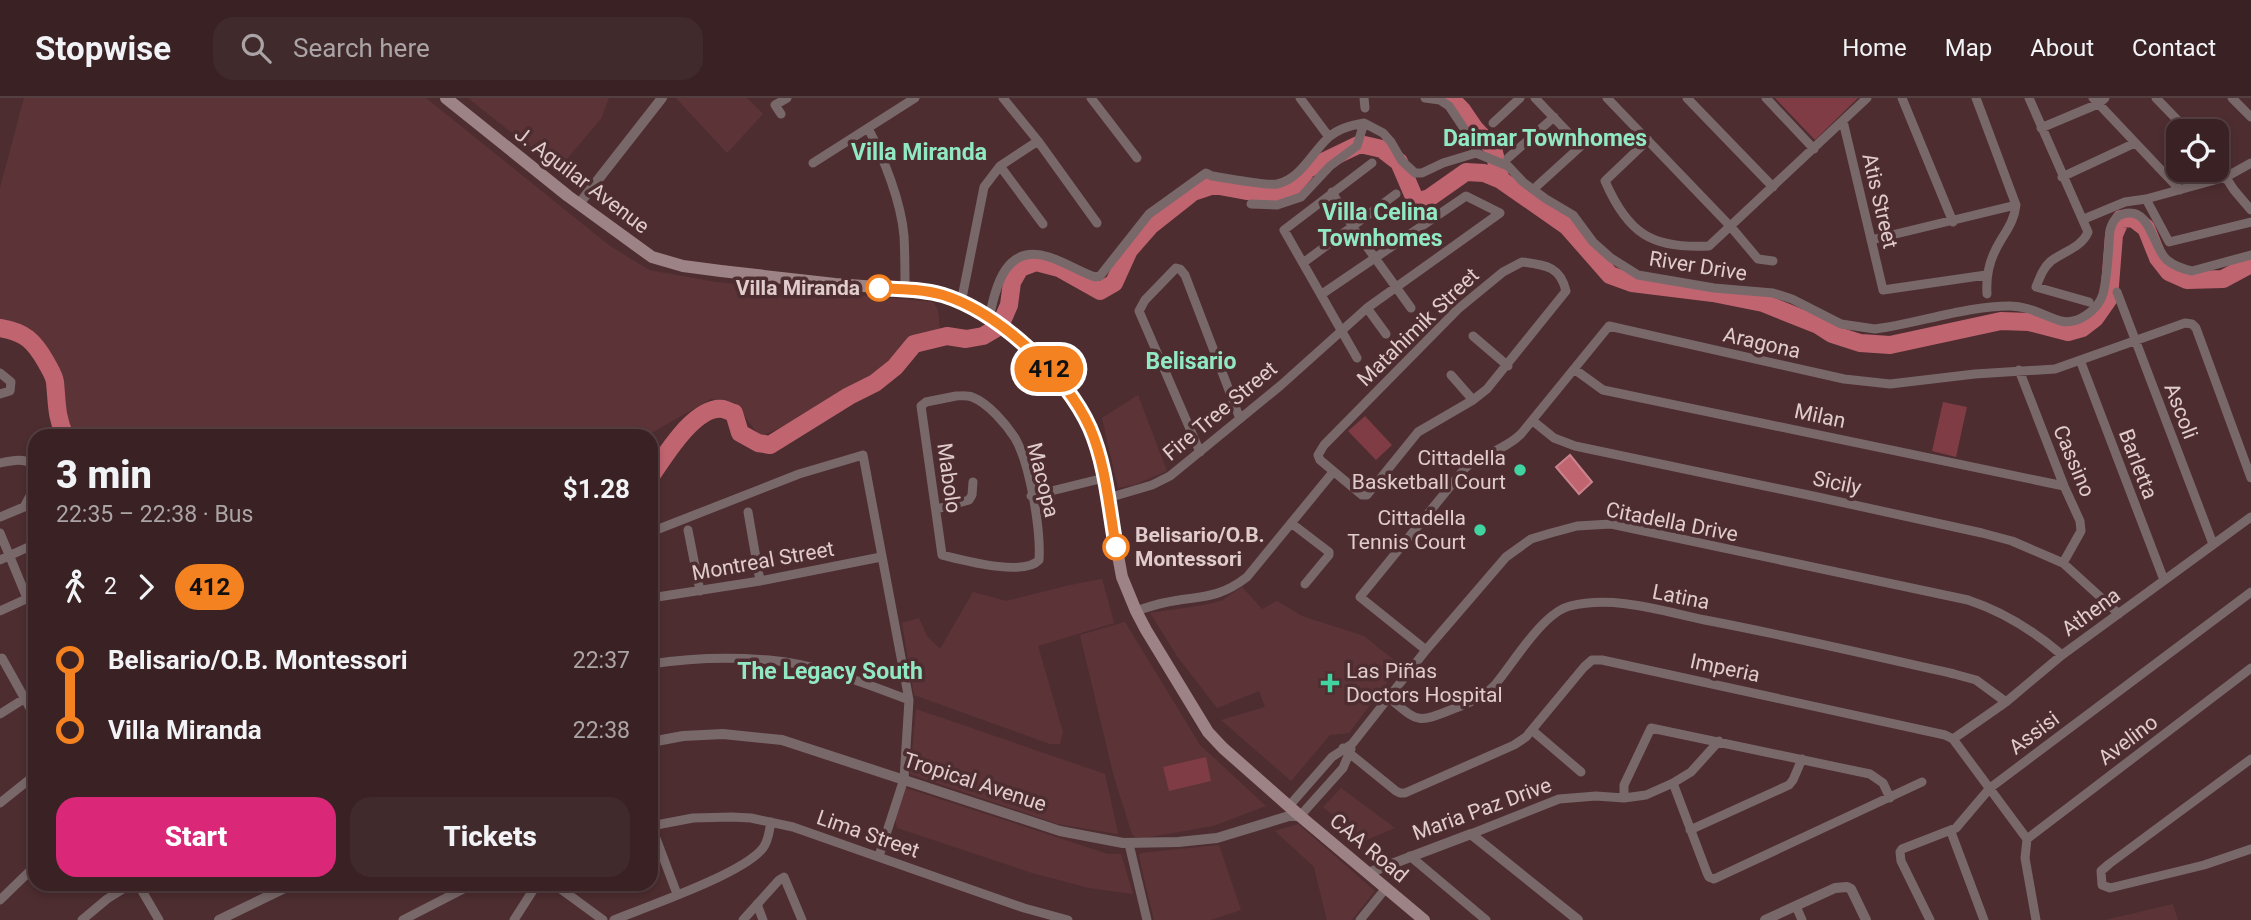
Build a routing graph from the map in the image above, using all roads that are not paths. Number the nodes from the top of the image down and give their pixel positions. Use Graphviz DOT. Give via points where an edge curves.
graph roads {
  1 [pos="446,98"];
  2 [pos="662,98"];
  3 [pos="787,98"];
  4 [pos="915,98"];
  5 [pos="1003,98"];
  6 [pos="1091,98"];
  7 [pos="1300,98"];
  8 [pos="1425,98"];
  9 [pos="1520,98"];
  10 [pos="1535,98"];
  11 [pos="1607,98"];
  12 [pos="1687,98"];
  13 [pos="1766,98"];
  14 [pos="1867,98"];
  15 [pos="1902,98"];
  16 [pos="1976,98"];
  17 [pos="2029,98"];
  18 [pos="2156,98"];
  19 [pos="2232,98"];
  20 [pos="2098,100"];
  21 [pos="781,114"];
  22 [pos="1554,117"];
  23 [pos="2251,117"];
  24 [pos="2176,119"];
  25 [pos="1843,121"];
  26 [pos="1493,123"];
  27 [pos="1363,126"];
  28 [pos="868,128"];
  29 [pos="2041,128"];
  30 [pos="1329,137"];
  31 [pos="1648,140"];
  32 [pos="1038,141"];
  33 [pos="2135,143"];
  34 [pos="1814,149"];
  35 [pos="1479,154"];
  36 [pos="1137,158"];
  37 [pos="1508,162"];
  38 [pos="813,163"];
  39 [pos="1372,163"];
  40 [pos="2251,163"];
  41 [pos="1000,166"];
  42 [pos="2229,175"];
  43 [pos="2062,177"];
  44 [pos="2208,182"];
  45 [pos="2229,182"];
  46 [pos="1537,186"];
  47 [pos="1773,187"];
  48 [pos="2180,190"];
  49 [pos="1332,191"];
  50 [pos="1396,194"];
  51 [pos="2146,199"];
  52 [pos="579,204"];
  53 [pos="1251,204"];
  54 [pos="2016,205"];
  55 [pos="2251,210"];
  56 [pos="2084,219"];
  57 [pos="1953,222"];
  58 [pos="2251,222"];
  59 [pos="1097,223"];
  60 [pos="1043,224"];
  61 [pos="1352,226"];
  62 [pos="1731,228"];
  63 [pos="1871,240"];
  64 [pos="2251,255"];
  65 [pos="1374,258"];
  66 [pos="1773,261"];
  67 [pos="1303,263"];
  68 [pos="1986,275"];
  69 [pos="1396,287"];
  70 [pos="905,290"];
  71 [pos="2117,292"];
  72 [pos="1322,294"];
  73 [pos="1987,294"];
  74 [pos="2089,302"];
  75 [pos="961,303"];
  76 [pos="1367,308"];
  77 [pos="1411,308"];
  78 [pos="991,319"];
  79 [pos="1342,330"];
  80 [pos="1386,334"];
  81 [pos="1473,336"];
  82 [pos="2136,341"];
  83 [pos="1357,358"];
  84 [pos="2080,360"];
  85 [pos="1508,366"];
  86 [pos="1574,369"];
  87 [pos="2019,370"];
  88 [pos="0,373"];
  89 [pos="1451,375"];
  90 [pos="0,394"];
  91 [pos="1473,400"];
  92 [pos="921,406"];
  93 [pos="1240,419"];
  94 [pos="1533,421"];
  95 [pos="1200,452"];
  96 [pos="28,461"];
  97 [pos="0,463"];
  98 [pos="1333,472"];
  99 [pos="1104,478"];
  100 [pos="2251,478"];
  101 [pos="973,482"];
  102 [pos="2064,486"];
  103 [pos="1031,496"];
  104 [pos="1108,498"];
  105 [pos="28,500"];
  106 [pos="937,509"];
  107 [pos="748,512"];
  108 [pos="0,517"];
  109 [pos="2251,517"];
  110 [pos="1291,523"];
  111 [pos="658,529"];
  112 [pos="688,530"];
  113 [pos="0,533"];
  114 [pos="2213,544"];
  115 [pos="28,547"];
  116 [pos="942,555"];
  117 [pos="881,557"];
  118 [pos="5,558"];
  119 [pos="2063,563"];
  120 [pos="2164,580"];
  121 [pos="760,581"];
  122 [pos="1305,584"];
  123 [pos="700,591"];
  124 [pos="28,592"];
  125 [pos="2251,592"];
  126 [pos="658,597"];
  127 [pos="28,598"];
  128 [pos="0,611"];
  129 [pos="1136,611"];
  130 [pos="2119,614"];
  131 [pos="1426,650"];
  132 [pos="2062,655"];
  133 [pos="2,657"];
  134 [pos="658,663"];
  135 [pos="2251,668"];
  136 [pos="28,696"];
  137 [pos="1388,697"];
  138 [pos="23,698"];
  139 [pos="909,700"];
  140 [pos="2006,702"];
  141 [pos="28,706"];
  142 [pos="0,714"];
  143 [pos="1533,731"];
  144 [pos="1953,739"];
  145 [pos="658,741"];
  146 [pos="1719,741"];
  147 [pos="1348,748"];
  148 [pos="1802,759"];
  149 [pos="2251,759"];
  150 [pos="1320,772"];
  151 [pos="1581,772"];
  152 [pos="904,779"];
  153 [pos="28,781"];
  154 [pos="1331,782"];
  155 [pos="1922,782"];
  156 [pos="1673,783"];
  157 [pos="1990,788"];
  158 [pos="1625,798"];
  159 [pos="1890,798"];
  160 [pos="0,803"];
  161 [pos="1293,812"];
  162 [pos="771,822"];
  163 [pos="658,824"];
  164 [pos="1690,830"];
  165 [pos="1951,832"];
  166 [pos="1471,834"];
  167 [pos="2027,839"];
  168 [pos="658,844"];
  169 [pos="1129,844"];
  170 [pos="2251,849"];
  171 [pos="879,856"];
  172 [pos="1410,856"];
  173 [pos="28,873"];
  174 [pos="1368,873"];
  175 [pos="1386,888"];
  176 [pos="120,891"];
  177 [pos="142,891"];
  178 [pos="279,891"];
  179 [pos="460,891"];
  180 [pos="533,891"];
  181 [pos="564,891"];
  182 [pos="677,894"];
  183 [pos="0,900"];
  184 [pos="757,904"];
  185 [pos="1796,906"];
  186 [pos="82,920"];
  187 [pos="159,920"];
  188 [pos="219,920"];
  189 [pos="403,920"];
  190 [pos="514,920"];
  191 [pos="603,920"];
  192 [pos="614,920"];
  193 [pos="743,920"];
  194 [pos="763,920"];
  195 [pos="803,920"];
  196 [pos="1068,920"];
  197 [pos="1147,920"];
  198 [pos="1360,920"];
  199 [pos="1424,920"];
  200 [pos="1486,920"];
  201 [pos="1578,920"];
  202 [pos="1765,920"];
  203 [pos="1802,920"];
  204 [pos="1866,920"];
  205 [pos="1930,920"];
  206 [pos="1984,920"];
  207 [pos="2036,920"];
  1 -- 52 [label="main road, J. Aguilar Avenue"];
  2 -- 52 [label="street"];
  3 -- 21 [label="street" via="775,105"];
  4 -- 28 [label="street"];
  5 -- 32 [label="street"];
  6 -- 36 [label="street"];
  7 -- 30 [label="street"];
  8 -- 35 [label="street" via="1449,106"];
  9 -- 26 [label="street"];
  10 -- 22 [label="street"];
  11 -- 31 [label="street"];
  12 -- 47 [label="street"];
  13 -- 34 [label="street"];
  14 -- 25 [label="street"];
  15 -- 57 [label="street"];
  16 -- 54 [label="street"];
  17 -- 29 [label="street"];
  18 -- 24 [label="street"];
  19 -- 23 [label="street"];
  20 -- 29 [label="street"];
  20 -- 33 [label="street"];
  22 -- 37 [label="street"];
  22 -- 46 [label="street" via="1581,146"];
  25 -- 34 [label="street"];
  25 -- 63 [label="street, Atis Street"];
  27 -- 30 [label="street" via="1345,128"];
  27 -- 35 [label="street" via="1383,133 1415,173"];
  27 -- 53 [label="street" via="1357,146 1301,197 1277,205"];
  28 -- 38 [label="street"];
  28 -- 70 [label="street" via="900,211"];
  29 -- 43 [label="street"];
  30 -- 78 [label="street" via="1281,183 1206,173 1149,215 1100,276 1049,257 1022,255 1000,277"];
  31 -- 62 [label="street"];
  31 -- 62 [label="street" via="1605,181 1628,222 1664,244 1709,246"];
  32 -- 41 [label="street"];
  32 -- 59 [label="street"];
  33 -- 43 [label="street"];
  33 -- 48 [label="street"];
  34 -- 47 [label="street"];
  35 -- 37 [label="street, River Drive"];
  37 -- 64 [label="street, River Drive" via="1546,200 1573,215 1611,258 1638,275 1714,289 1773,293 1841,324 1859,327 1875,329 2008,306 2062,321 2079,320 2102,296 2110,230 2119,215 2127,213 2143,218 2162,255 2183,269 2192,271"];
  39 -- 49 [label="street"];
  40 -- 42 [label="street"];
  41 -- 60 [label="street"];
  41 -- 75 [label="street" via="984,187"];
  43 -- 56 [label="street"];
  44 -- 48 [label="street"];
  45 -- 55 [label="street"];
  47 -- 62 [label="street"];
  48 -- 51 [label="street"];
  49 -- 61 [label="street"];
  49 -- 67 [label="street" via="1284,230"];
  50 -- 61 [label="street"];
  51 -- 56 [label="street" via="2125,202"];
  51 -- 58 [label="street" via="2169,242"];
  52 -- 70 [label="main road, J. Aguilar Avenue" via="652,257 683,266"];
  54 -- 57 [label="street"];
  54 -- 68 [label="street" via="2014,219"];
  56 -- 74 [label="street" via="2085,240 2049,263 2036,287"];
  57 -- 63 [label="street"];
  61 -- 65 [label="street"];
  61 -- 67 [label="street"];
  62 -- 66 [label="street" via="1758,259"];
  63 -- 68 [label="street, Atis Street" via="1883,290"];
  65 -- 69 [label="street"];
  65 -- 69 [label="street, Fire Tree Street" via="1466,196 1500,212"];
  65 -- 72 [label="street"];
  67 -- 72 [label="street"];
  68 -- 73 [label="street"];
  69 -- 76 [label="street, Fire Tree Street"];
  69 -- 77 [label="street"];
  70 -- 75 [label="main road, J. Aguilar Avenue"];
  71 -- 82 [label="street, Ascoli"];
  72 -- 79 [label="street"];
  75 -- 78 [label="main road, J. Aguilar Avenue"];
  76 -- 79 [label="street, Fire Tree Street"];
  76 -- 80 [label="street"];
  78 -- 99 [label="main road, J. Aguilar Avenue" via="1035,354 1079,407 1098,449"];
  79 -- 83 [label="street"];
  79 -- 93 [label="street, Fire Tree Street"];
  81 -- 85 [label="street"];
  82 -- 84 [label="street, Aragona"];
  82 -- 100 [label="street, Aragona" via="2185,323 2196,328"];
  82 -- 114 [label="street, Ascoli"];
  84 -- 87 [label="street, Aragona" via="2055,369"];
  84 -- 120 [label="street, Barletta"];
  85 -- 91 [label="street, Matahimik Street"];
  85 -- 98 [label="street, Matahimik Street" via="1566,291 1563,279 1550,268 1522,262 1514,265 1458,309 1320,450 1320,460"];
  86 -- 87 [label="street, Aragona" via="1609,326 1844,379 1890,384"];
  86 -- 94 [label="street, Aragona"];
  86 -- 102 [label="street, Milan" via="1603,390"];
  87 -- 102 [label="street, Cassino"];
  88 -- 90 [label="street" via="11,382 10,391"];
  89 -- 91 [label="street"];
  91 -- 98 [label="street, Matahimik Street" via="1418,432 1367,495"];
  92 -- 103 [label="street, Macopa" via="956,396 971,397 987,407 1014,438 1024,459"];
  92 -- 106 [label="street, Mabolo"];
  93 -- 95 [label="street, Fire Tree Street"];
  93 -- 95 [label="street" via="1185,275 1180,269 1172,271 1139,311"];
  94 -- 119 [label="street, Sicily" via="1554,438 1575,446 1982,533"];
  94 -- 131 [label="street, Aragona" via="1512,443 1466,467 1360,597"];
  95 -- 104 [label="street, Fire Tree Street" via="1161,480"];
  96 -- 97 [label="street"];
  98 -- 110 [label="street"];
  99 -- 103 [label="street"];
  99 -- 104 [label="main road"];
  101 -- 106 [label="street" via="969,500"];
  102 -- 119 [label="street, Cassino" via="2081,531"];
  103 -- 116 [label="street, Macopa" via="1040,546 1036,564 1004,566"];
  104 -- 129 [label="main road" via="1122,577"];
  105 -- 108 [label="street" via="24,507"];
  106 -- 116 [label="street, Mabolo"];
  107 -- 121 [label="street"];
  109 -- 114 [label="street, Athena"];
  110 -- 122 [label="street" via="1329,552"];
  110 -- 129 [label="street" via="1247,577 1230,590"];
  111 -- 117 [label="street" via="799,474 863,455"];
  112 -- 123 [label="street"];
  113 -- 118 [label="street"];
  114 -- 120 [label="street, Athena"];
  115 -- 118 [label="street"];
  117 -- 121 [label="street, Montreal Street"];
  117 -- 139 [label="street"];
  118 -- 124 [label="street"];
  119 -- 130 [label="street, Sicily"];
  120 -- 130 [label="street, Athena"];
  121 -- 123 [label="street, Montreal Street"];
  123 -- 126 [label="street, Montreal Street"];
  125 -- 157 [label="street, Assisi"];
  127 -- 128 [label="street"];
  129 -- 161 [label="main road" via="1208,732"];
  130 -- 132 [label="street, Athena"];
  131 -- 132 [label="street, Citadella Drive" via="1506,556 1531,539 1577,526 1611,524 1968,600 2017,621"];
  131 -- 137 [label="street, Citadella Drive"];
  132 -- 140 [label="street, Athena"];
  133 -- 138 [label="street"];
  134 -- 139 [label="street" via="771,660 813,668"];
  135 -- 167 [label="street, Avelino"];
  136 -- 138 [label="street"];
  137 -- 140 [label="street, Latina" via="1420,720 1465,705 1494,685 1546,621 1565,608 1617,603 1954,674 1976,680"];
  137 -- 147 [label="street, Citadella Drive"];
  138 -- 141 [label="street"];
  138 -- 142 [label="street"];
  139 -- 152 [label="street"];
  140 -- 144 [label="street, Athena"];
  143 -- 144 [label="street, Imperia" via="1584,667 1592,660 1602,660"];
  143 -- 147 [label="street, Imperia" via="1514,745 1400,793"];
  143 -- 151 [label="street"];
  144 -- 157 [label="street"];
  145 -- 152 [label="street, Tropical Avenue" via="723,734 763,736"];
  146 -- 148 [label="street"];
  146 -- 156 [label="street, Maria Paz Drive" via="1691,772"];
  146 -- 158 [label="street" via="1651,728 1624,785"];
  147 -- 150 [label="street, Citadella Drive" via="1332,757"];
  147 -- 154 [label="street, Citadella Drive" via="1343,768"];
  148 -- 159 [label="street" via="1870,774 1883,783"];
  148 -- 164 [label="street" via="1789,785"];
  149 -- 170 [label="street" via="2109,864 2101,871 2102,885 2110,888"];
  150 -- 154 [label="street"];
  150 -- 161 [label="street, Citadella Drive"];
  152 -- 169 [label="street, Tropical Avenue" via="1060,831"];
  152 -- 171 [label="street"];
  153 -- 160 [label="street"];
  154 -- 161 [label="street, Citadella Drive"];
  155 -- 159 [label="street"];
  156 -- 158 [label="street, Maria Paz Drive"];
  156 -- 164 [label="street"];
  157 -- 165 [label="street, Assisi"];
  157 -- 167 [label="street"];
  158 -- 166 [label="street, Maria Paz Drive" via="1559,799"];
  159 -- 164 [label="street" via="1714,879 1707,873"];
  161 -- 169 [label="street, Tropical Avenue" via="1217,838"];
  161 -- 174 [label="main road, CAA Road"];
  162 -- 163 [label="street, Lima Street" via="732,817"];
  162 -- 171 [label="street, Lima Street"];
  162 -- 182 [label="street" via="768,838 756,855"];
  165 -- 205 [label="street, Assisi" via="1900,852"];
  165 -- 206 [label="street"];
  166 -- 172 [label="street, Maria Paz Drive"];
  166 -- 201 [label="street"];
  167 -- 207 [label="street" via="2025,858"];
  168 -- 182 [label="street"];
  169 -- 197 [label="street"];
  171 -- 196 [label="street, Lima Street"];
  172 -- 174 [label="street, Maria Paz Drive"];
  172 -- 200 [label="street"];
  173 -- 183 [label="street"];
  174 -- 175 [label="main road, CAA Road"];
  175 -- 198 [label="street"];
  175 -- 199 [label="main road, CAA Road"];
  176 -- 186 [label="street"];
  177 -- 187 [label="street"];
  178 -- 188 [label="street"];
  179 -- 189 [label="street"];
  180 -- 190 [label="street"];
  181 -- 191 [label="street"];
  182 -- 192 [label="street"];
  184 -- 193 [label="street"];
  184 -- 194 [label="street"];
  184 -- 195 [label="street" via="784,877"];
  185 -- 202 [label="street"];
  185 -- 203 [label="street"];
  185 -- 204 [label="street" via="1847,887"];
}
